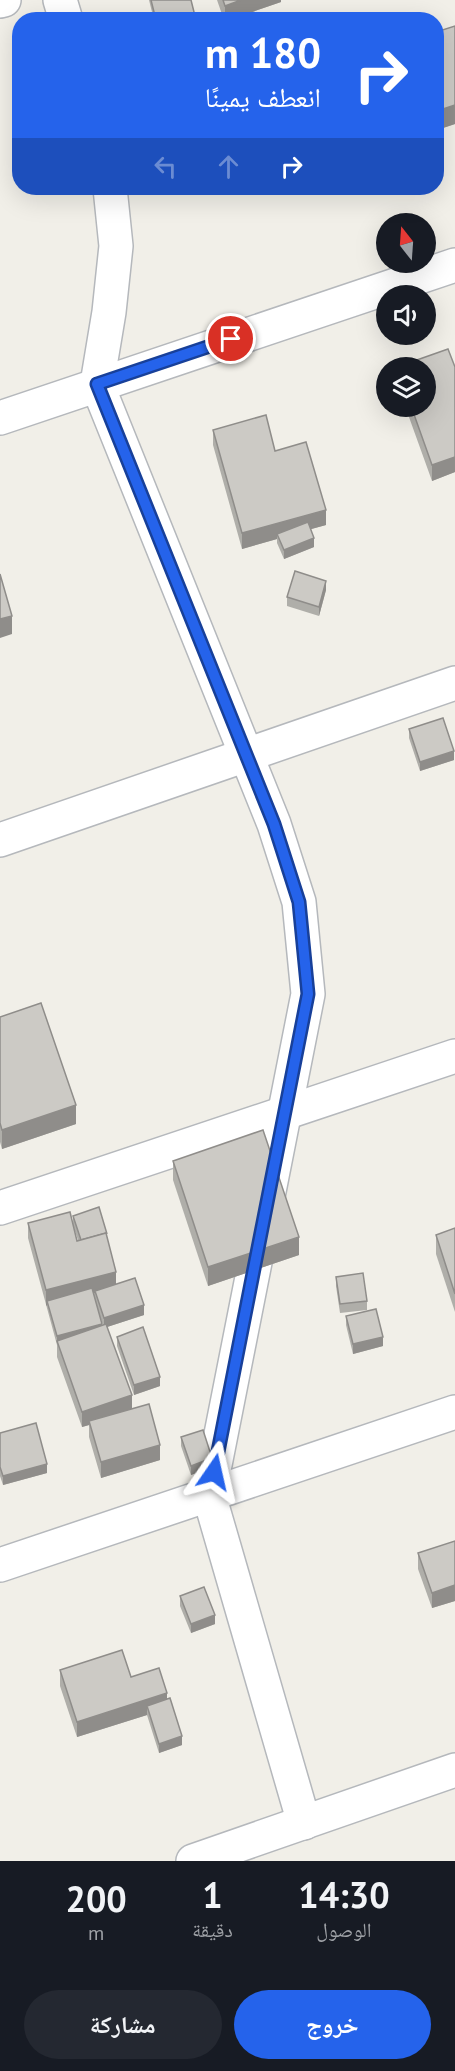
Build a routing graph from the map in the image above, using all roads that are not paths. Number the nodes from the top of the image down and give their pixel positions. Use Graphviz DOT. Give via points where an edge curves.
graph roads {
  1 [pos="111,195"];
  2 [pos="455,265"];
  3 [pos="97,384"];
  4 [pos="0,418"];
  5 [pos="455,683"];
  6 [pos="245,756"];
  7 [pos="0,840"];
  8 [pos="455,1056"];
  9 [pos="284,1114"];
  10 [pos="0,1208"];
  11 [pos="455,1412"];
  12 [pos="209,1495"];
  13 [pos="0,1565"];
  14 [pos="455,1770"];
  15 [pos="304,1823"];
  16 [pos="193,1861"];
  1 -- 3 [label="street" via="116,246"];
  2 -- 3 [label="street"];
  3 -- 4 [label="street"];
  3 -- 6 [label="street"];
  5 -- 6 [label="street"];
  6 -- 7 [label="street"];
  6 -- 9 [label="street" via="274,824 299,902 308,994"];
  8 -- 9 [label="street"];
  9 -- 10 [label="street"];
  9 -- 12 [label="street"];
  11 -- 12 [label="street"];
  12 -- 13 [label="street"];
  12 -- 15 [label="street"];
  14 -- 15 [label="street"];
  15 -- 16 [label="street"];
}
